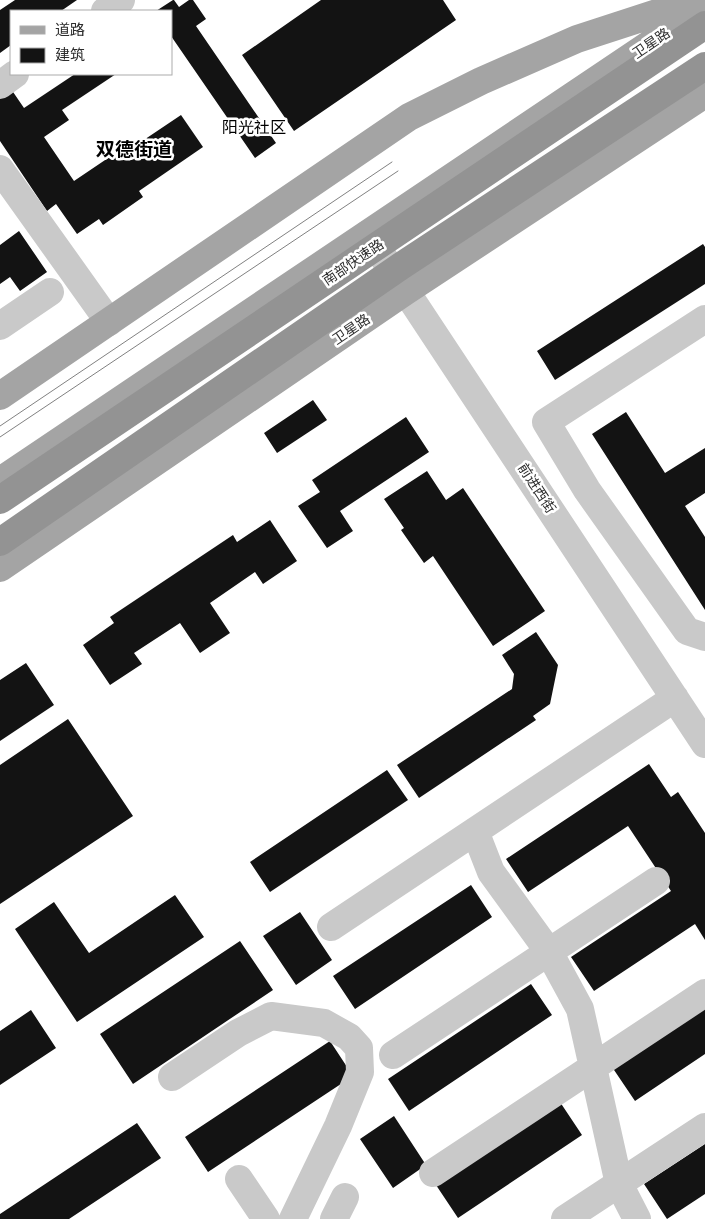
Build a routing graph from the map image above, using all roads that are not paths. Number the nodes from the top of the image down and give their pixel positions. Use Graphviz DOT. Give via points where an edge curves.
graph roads {
  1 [pos="121,0"];
  2 [pos="697,0"];
  3 [pos="705,7"];
  4 [pos="106,10"];
  5 [pos="705,24"];
  6 [pos="705,66"];
  7 [pos="14,75"];
  8 [pos="0,84"];
  9 [pos="705,94"];
  10 [pos="0,169"];
  11 [pos="368,234"];
  12 [pos="50,292"];
  13 [pos="406,292"];
  14 [pos="705,318"];
  15 [pos="109,322"];
  16 [pos="0,326"];
  17 [pos="0,396"];
  18 [pos="0,481"];
  19 [pos="587,490"];
  20 [pos="0,500"];
  21 [pos="553,513"];
  22 [pos="0,542"];
  23 [pos="0,568"];
  24 [pos="705,637"];
  25 [pos="675,698"];
  26 [pos="705,744"];
  27 [pos="475,831"];
  28 [pos="656,881"];
  29 [pos="331,927"];
  30 [pos="549,952"];
  31 [pos="705,993"];
  32 [pos="394,1056"];
  33 [pos="592,1067"];
  34 [pos="172,1077"];
  35 [pos="705,1127"];
  36 [pos="432,1173"];
  37 [pos="239,1179"];
  38 [pos="619,1184"];
  39 [pos="266,1219"];
  40 [pos="293,1219"];
  41 [pos="565,1219"];
  42 [pos="637,1219"];
  1 -- 4 [label="street"];
  2 -- 15 [label="main road, 卫星路" via="577,39 481,80 409,117"];
  3 -- 11 [label="main road, 卫星路"];
  5 -- 20 [label="highway, 南部快速路, bridge"];
  6 -- 22 [label="highway, bridge" via="401,266"];
  7 -- 8 [label="street"];
  9 -- 13 [label="main road, 卫星路"];
  10 -- 15 [label="street"];
  11 -- 13 [label="street, 前进西街"];
  11 -- 18 [label="main road, 卫星路"];
  12 -- 16 [label="street"];
  13 -- 21 [label="street, 前进西街"];
  13 -- 23 [label="main road, 卫星路"];
  14 -- 19 [label="street" via="546,422"];
  15 -- 17 [label="main road, 卫星路"];
  19 -- 21 [label="street"];
  19 -- 24 [label="street" via="687,631"];
  21 -- 25 [label="street, 前进西街"];
  25 -- 26 [label="street, 前进西街"];
  25 -- 27 [label="street"];
  27 -- 29 [label="street"];
  27 -- 30 [label="street" via="491,872"];
  28 -- 30 [label="street"];
  30 -- 32 [label="street"];
  30 -- 33 [label="street" via="580,1009"];
  31 -- 33 [label="street"];
  33 -- 36 [label="street"];
  33 -- 38 [label="street"];
  34 -- 40 [label="street" via="238,1033 271,1016 324,1023 349,1037 359,1048 360,1072"];
  35 -- 38 [label="street"];
  37 -- 39 [label="street"];
  38 -- 41 [label="street"];
  38 -- 42 [label="street"];
}
